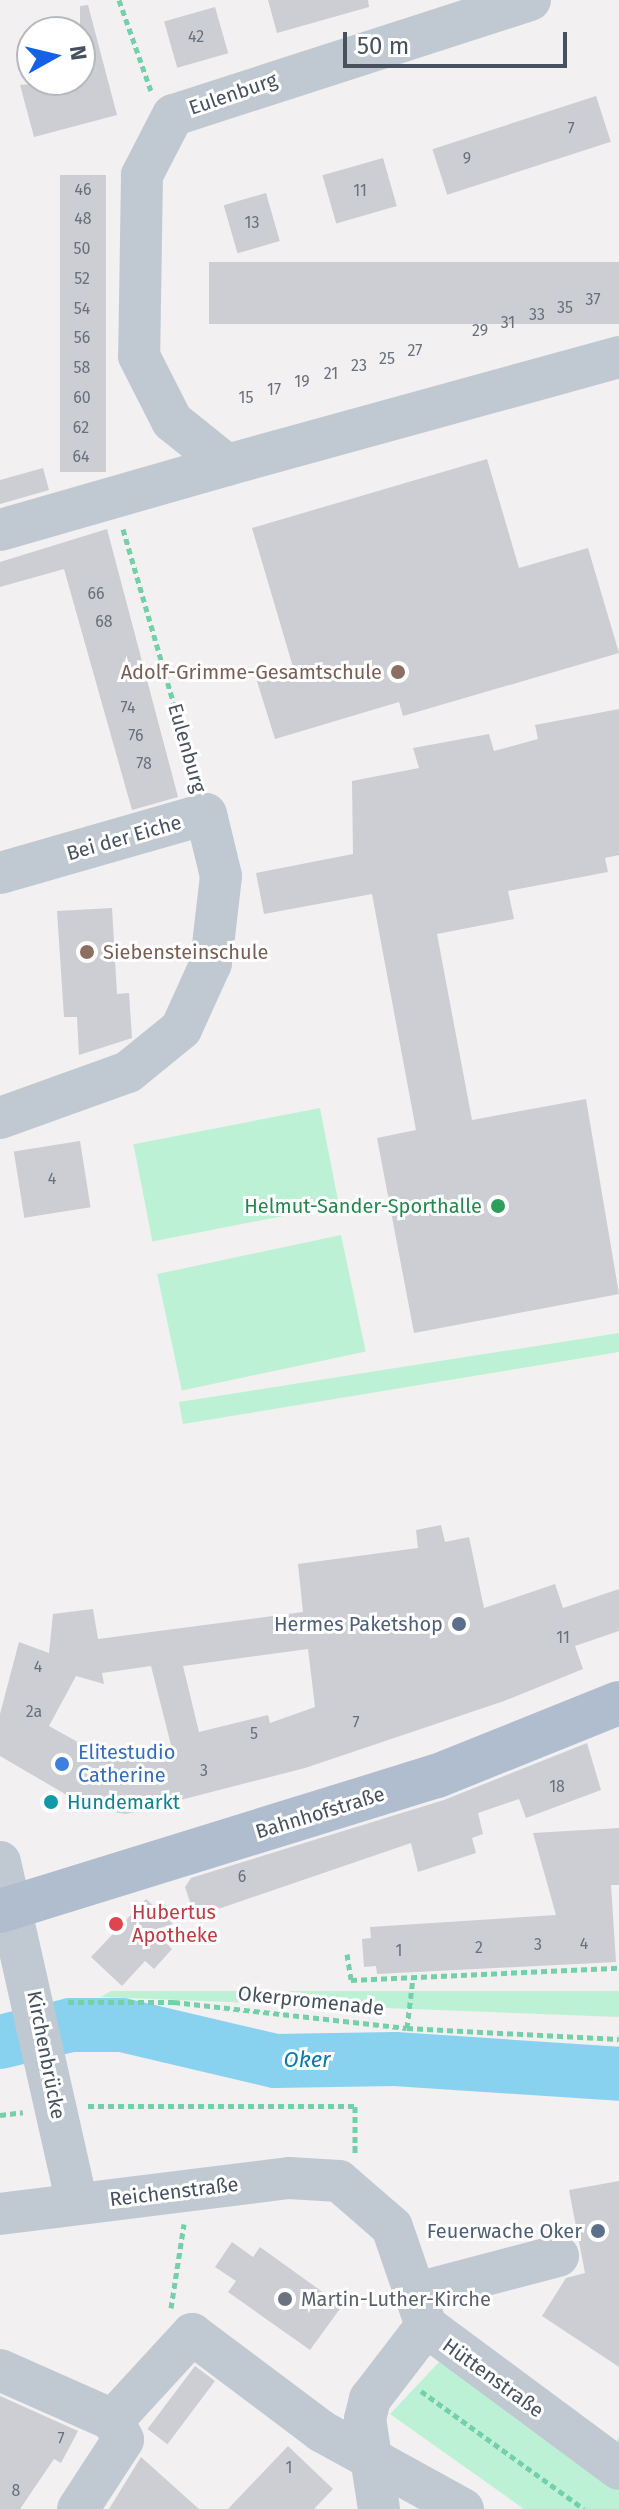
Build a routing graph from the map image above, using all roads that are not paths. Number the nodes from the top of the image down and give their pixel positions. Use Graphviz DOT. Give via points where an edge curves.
graph roads {
  1 [pos="530,0"];
  2 [pos="619,357"];
  3 [pos="227,465"];
  4 [pos="0,530"];
  5 [pos="0,873"];
  6 [pos="0,1118"];
  7 [pos="617,1709"];
  8 [pos="0,1862"];
  9 [pos="7,1909"];
  10 [pos="77,2203"];
  11 [pos="0,2214"];
  12 [pos="558,2256"];
  13 [pos="420,2310"];
  14 [pos="0,2370"];
  15 [pos="113,2420"];
  16 [pos="366,2452"];
  17 [pos="619,2469"];
  18 [pos="83,2507"];
  19 [pos="379,2509"];
  20 [pos="463,2509"];
  1 -- 3 [label="street, Eulenburg" via="173,115 142,175 139,356 172,421"];
  2 -- 3 [label="street"];
  3 -- 4 [label="street"];
  5 -- 6 [label="street, Bei der Eiche" via="206,814 220,890 211,963 181,1029 128,1072"];
  7 -- 9 [label="main road, Bahnhofstraße" via="423,1780"];
  8 -- 9 [label="street, Kirchenbrücke"];
  9 -- 10 [label="street, Kirchenbrücke" via="46,2001"];
  10 -- 11 [label="street, Reichenstraße"];
  10 -- 13 [label="street, Reichenstraße" via="289,2178 352,2177 392,2227"];
  12 -- 13 [label="street"];
  13 -- 16 [label="street" via="370,2399"];
  13 -- 17 [label="street, Hüttenstraße"];
  14 -- 15 [label="street"];
  15 -- 16 [label="street" via="192,2334 321,2431"];
  15 -- 18 [label="street" via="123,2440"];
  16 -- 19 [label="street"];
  16 -- 20 [label="street"];
}
